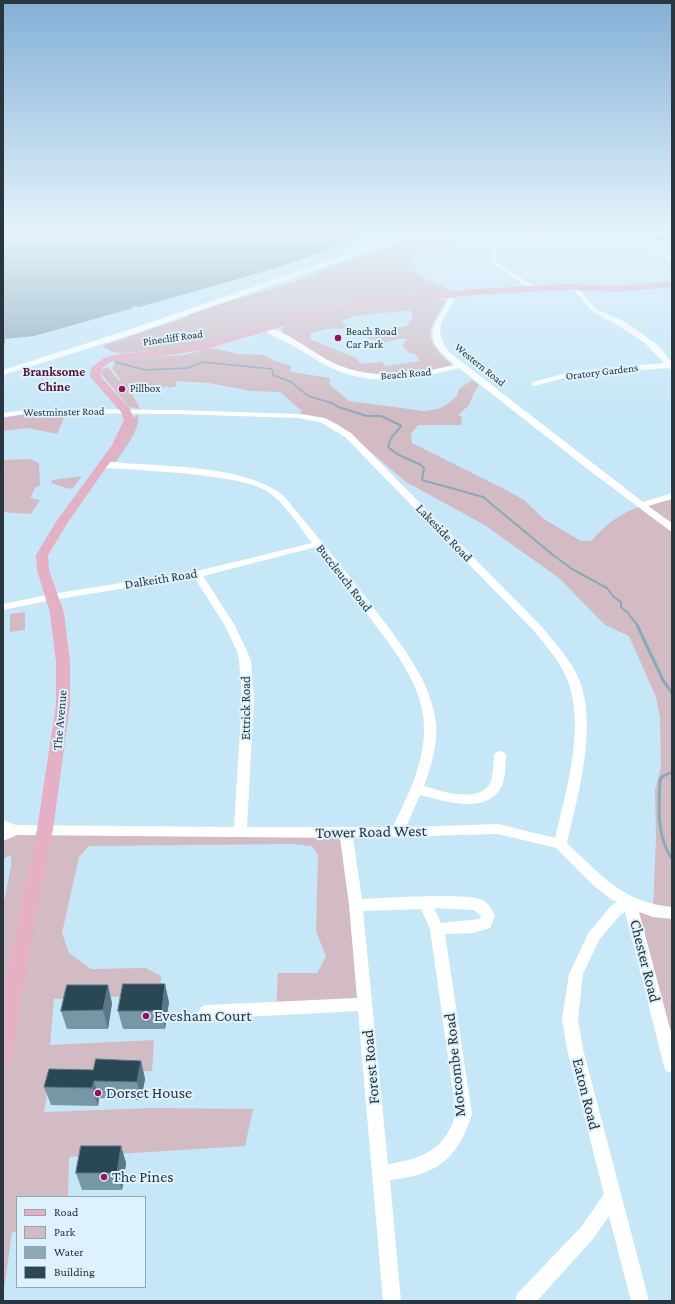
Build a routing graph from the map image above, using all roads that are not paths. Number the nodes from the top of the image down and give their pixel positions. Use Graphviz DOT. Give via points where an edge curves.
graph roads {
  1 [pos="237,294"];
  2 [pos="463,294"];
  3 [pos="580,294"];
  4 [pos="449,295"];
  5 [pos="267,329"];
  6 [pos="459,366"];
  7 [pos="671,366"];
  8 [pos="3,373"];
  9 [pos="535,384"];
  10 [pos="126,411"];
  11 [pos="3,415"];
  12 [pos="104,465"];
  13 [pos="672,496"];
  14 [pos="641,505"];
  15 [pos="672,528"];
  16 [pos="318,544"];
  17 [pos="197,574"];
  18 [pos="52,597"];
  19 [pos="3,607"];
  20 [pos="500,755"];
  21 [pos="416,789"];
  22 [pos="45,830"];
  23 [pos="7,831"];
  24 [pos="398,831"];
  25 [pos="240,832"];
  26 [pos="346,833"];
  27 [pos="560,844"];
  28 [pos="630,902"];
  29 [pos="425,903"];
  30 [pos="356,905"];
  31 [pos="672,914"];
  32 [pos="437,929"];
  33 [pos="365,1004"];
  34 [pos="206,1012"];
  35 [pos="3,1052"];
  36 [pos="672,1066"];
  37 [pos="381,1174"];
  38 [pos="612,1197"];
  39 [pos="392,1301"];
  40 [pos="524,1301"];
  41 [pos="640,1301"];
  1 -- 8 [label="street"];
  2 -- 4 [label="main road"];
  3 -- 7 [label="street" via="594,310 648,341"];
  4 -- 5 [label="main road, Pinecliff Road" via="339,308"];
  4 -- 6 [label="street, Western Road" via="452,299 435,328 435,339"];
  5 -- 6 [label="street, Beach Road" via="291,340 330,365 355,374 387,378"];
  5 -- 10 [label="main road, Pinecliff Road" via="192,349 126,356 105,362 97,367 96,378"];
  6 -- 14 [label="street, Western Road"];
  7 -- 9 [label="street, Oratory Gardens" via="575,373"];
  10 -- 11 [label="street, Westminster Road" via="42,410"];
  10 -- 12 [label="main road, The Avenue" via="129,416 128,424"];
  10 -- 27 [label="street, Lakeside Road" via="298,416 322,420 348,435 538,629 573,680 581,707 581,732 572,791"];
  12 -- 16 [label="street, Buccleuch Road" via="179,470 231,477 258,485 277,493"];
  12 -- 18 [label="main road, The Avenue" via="62,522 42,555 43,570"];
  13 -- 14 [label="street"];
  14 -- 15 [label="street, Western Road"];
  16 -- 17 [label="street, Dalkeith Road"];
  16 -- 21 [label="street, Buccleuch Road" via="362,598 407,661 419,684 430,732"];
  17 -- 18 [label="street, Dalkeith Road"];
  17 -- 25 [label="street, Ettrick Road" via="229,624 245,661 248,698"];
  18 -- 19 [label="street, Dalkeith Road"];
  18 -- 22 [label="main road, The Avenue" via="57,613 63,662 64,705"];
  20 -- 21 [label="street" via="499,772 493,790 482,799 466,800"];
  21 -- 24 [label="street, Buccleuch Road"];
  22 -- 23 [label="street, Tower Road West"];
  22 -- 25 [label="street, Tower Road West"];
  22 -- 35 [label="main road, The Avenue"];
  24 -- 26 [label="street, Tower Road West"];
  24 -- 27 [label="street, Tower Road West" via="498,829"];
  25 -- 26 [label="street, Tower Road West"];
  26 -- 30 [label="street, Forest Road"];
  27 -- 28 [label="street" via="598,881 617,896"];
  28 -- 31 [label="street" via="653,911"];
  28 -- 36 [label="street, Chester Road"];
  28 -- 38 [label="street, Eaton Road" via="616,910 594,936 576,974 570,1019 575,1049"];
  29 -- 30 [label="street"];
  29 -- 32 [label="street, Motcombe Road"];
  29 -- 32 [label="street" via="477,904 488,916 485,924 476,927"];
  30 -- 33 [label="street, Forest Road"];
  32 -- 37 [label="street, Motcombe Road" via="464,1114 461,1128 445,1152 432,1162 405,1171"];
  33 -- 34 [label="street"];
  33 -- 37 [label="street, Forest Road"];
  37 -- 39 [label="street, Forest Road"];
  38 -- 40 [label="street" via="587,1233"];
  38 -- 41 [label="street, Eaton Road"];
}
